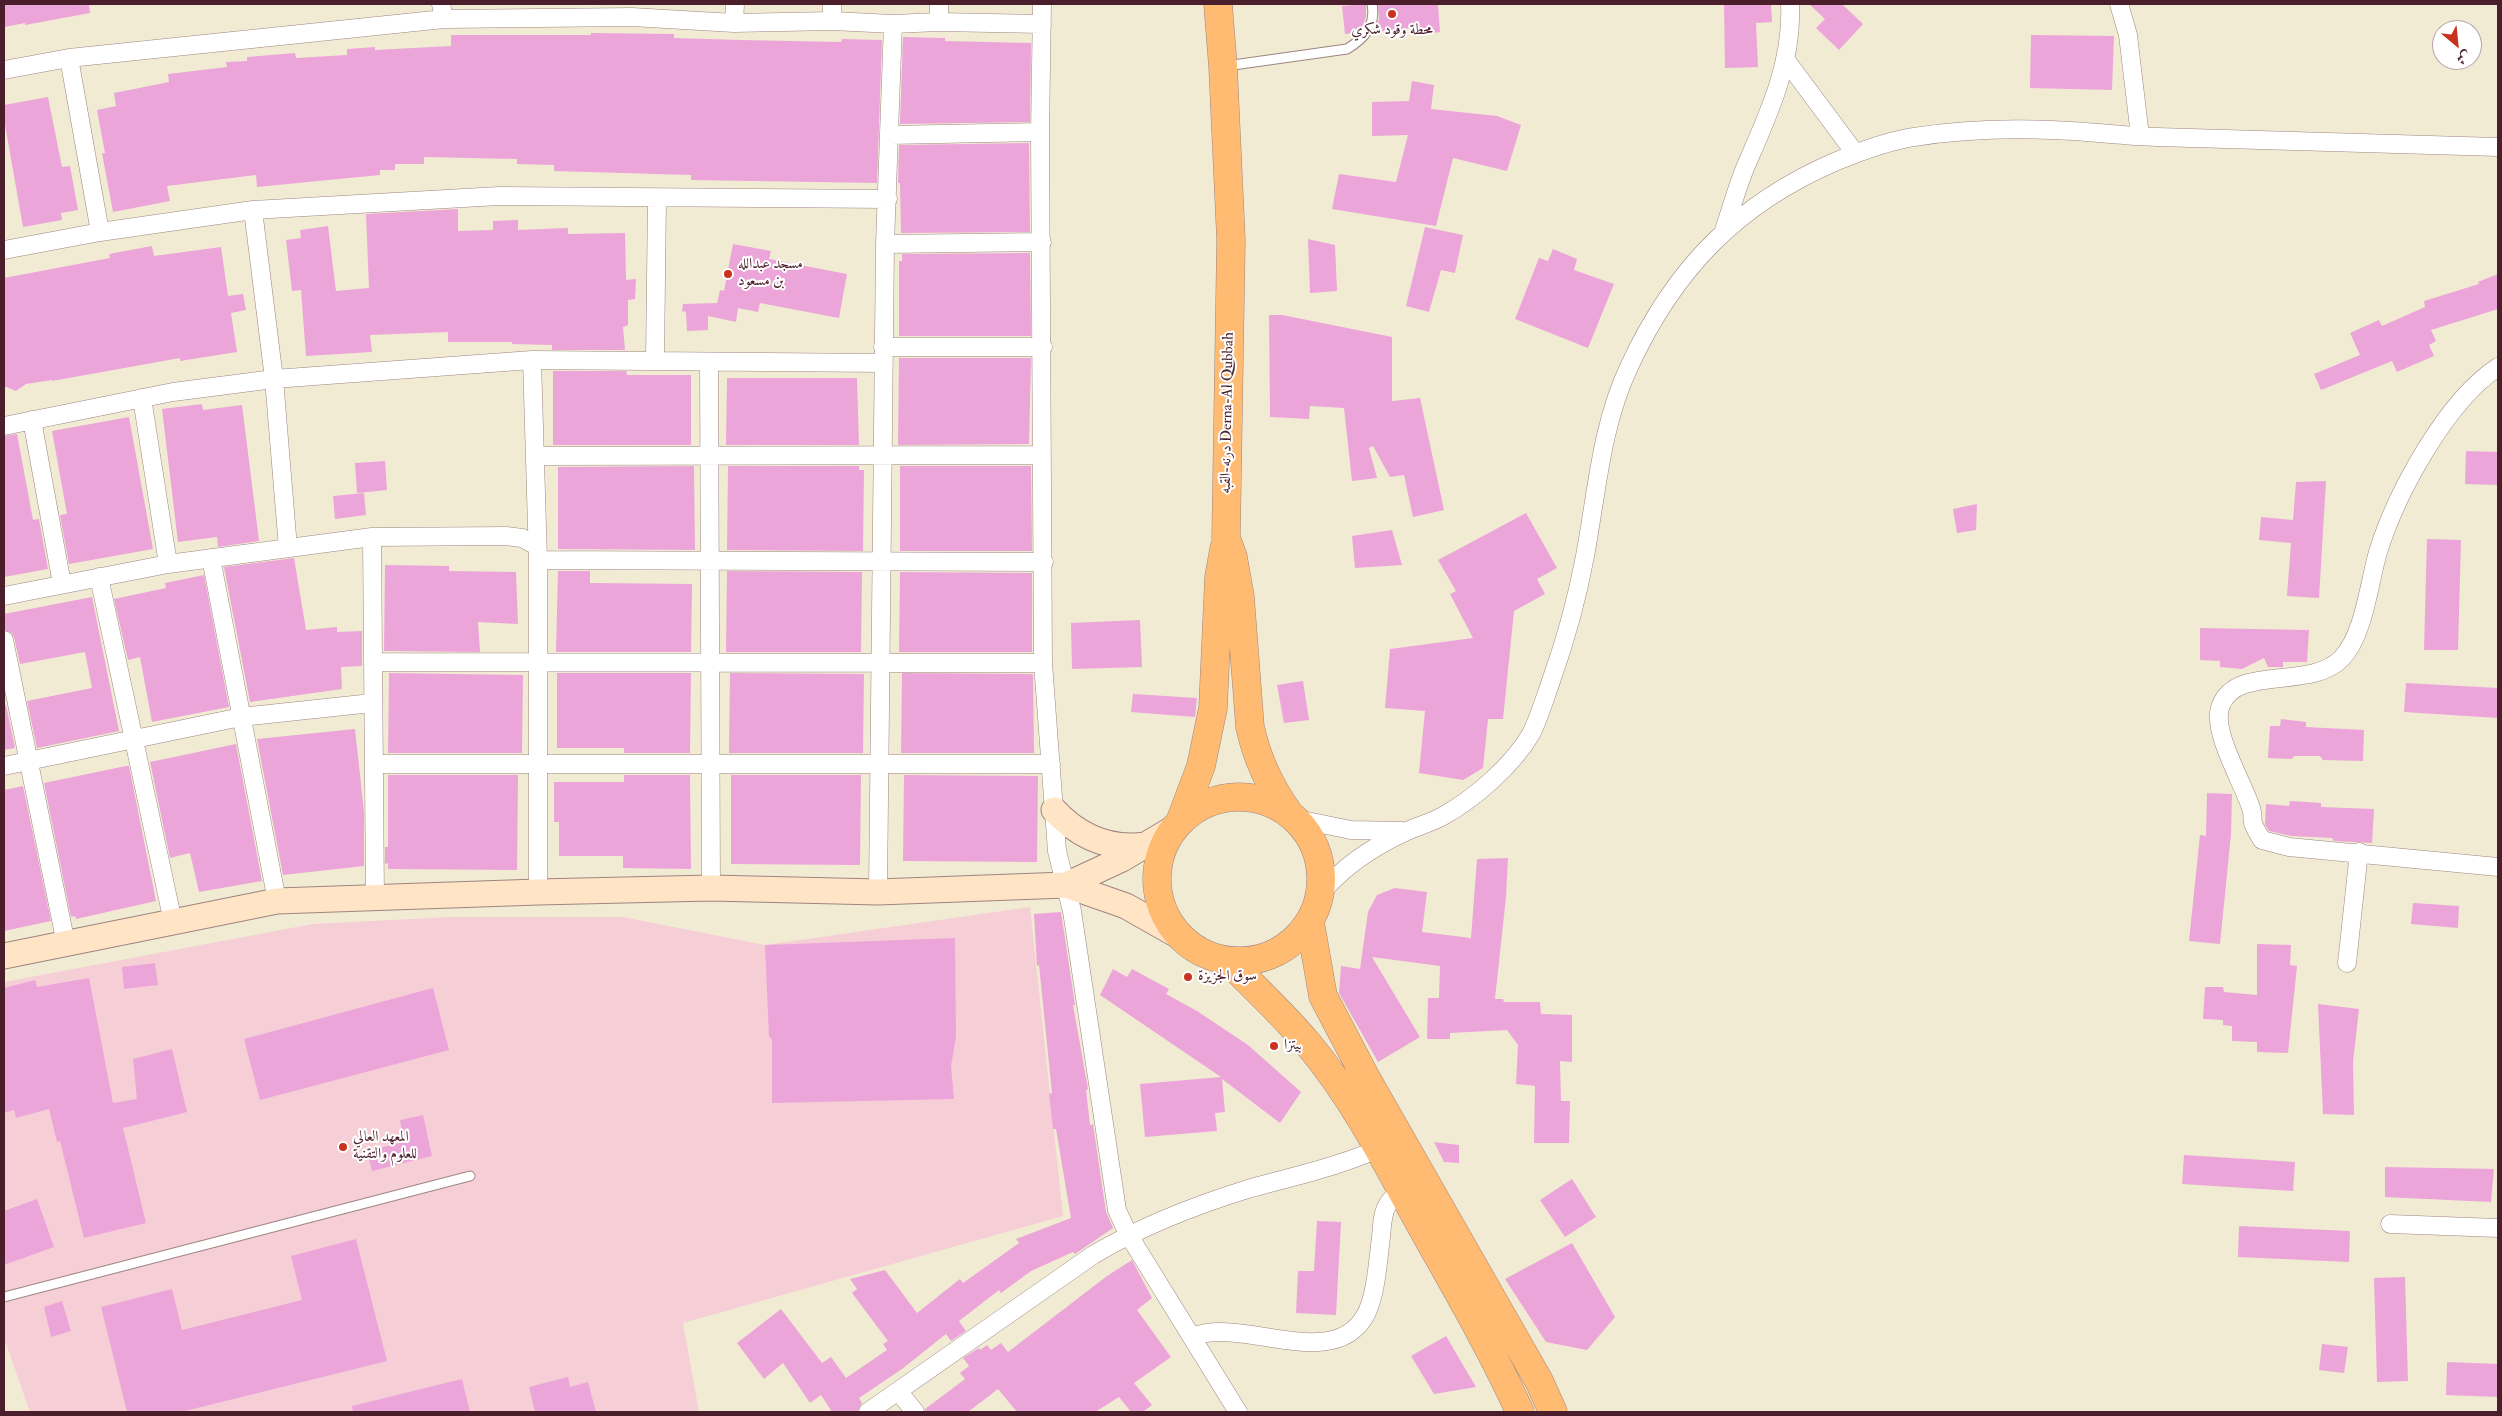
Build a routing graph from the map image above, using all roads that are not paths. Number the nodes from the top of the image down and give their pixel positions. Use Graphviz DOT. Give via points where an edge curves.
graph roads {
  1 [pos="735,4"];
  2 [pos="939,4"];
  3 [pos="1042,4"];
  4 [pos="1218,4"];
  5 [pos="1372,4"];
  6 [pos="1790,4"];
  7 [pos="2119,4"];
  8 [pos="631,10"];
  9 [pos="442,11"];
  10 [pos="832,12"];
  11 [pos="939,22"];
  12 [pos="734,23"];
  13 [pos="893,24"];
  14 [pos="1042,24"];
  15 [pos="69,58"];
  16 [pos="1785,59"];
  17 [pos="1223,67"];
  18 [pos="4,70"];
  19 [pos="1040,132"];
  20 [pos="890,135"];
  21 [pos="2140,136"];
  22 [pos="2498,147"];
  23 [pos="1855,153"];
  24 [pos="658,198"];
  25 [pos="888,199"];
  26 [pos="253,210"];
  27 [pos="1724,230"];
  28 [pos="100,232"];
  29 [pos="1042,242"];
  30 [pos="885,244"];
  31 [pos="4,250"];
  32 [pos="1042,347"];
  33 [pos="883,355"];
  34 [pos="532,360"];
  35 [pos="655,360"];
  36 [pos="709,363"];
  37 [pos="2498,367"];
  38 [pos="274,379"];
  39 [pos="142,398"];
  40 [pos="32,420"];
  41 [pos="4,426"];
  42 [pos="709,454"];
  43 [pos="882,455"];
  44 [pos="1041,455"];
  45 [pos="536,456"];
  46 [pos="372,537"];
  47 [pos="1226,538"];
  48 [pos="288,548"];
  49 [pos="538,553"];
  50 [pos="211,558"];
  51 [pos="709,560"];
  52 [pos="881,561"];
  53 [pos="1044,562"];
  54 [pos="168,564"];
  55 [pos="100,577"];
  56 [pos="62,584"];
  57 [pos="4,596"];
  58 [pos="4,640"];
  59 [pos="538,661"];
  60 [pos="374,662"];
  61 [pos="710,662"];
  62 [pos="880,662"];
  63 [pos="1043,663"];
  64 [pos="372,703"];
  65 [pos="241,717"];
  66 [pos="134,741"];
  67 [pos="27,762"];
  68 [pos="374,764"];
  69 [pos="538,764"];
  70 [pos="1051,764"];
  71 [pos="710,765"];
  72 [pos="879,765"];
  73 [pos="4,766"];
  74 [pos="1054,810"];
  75 [pos="1293,815"];
  76 [pos="1178,824"];
  77 [pos="1407,831"];
  78 [pos="1149,845"];
  79 [pos="2359,852"];
  80 [pos="2498,867"];
  81 [pos="1066,885"];
  82 [pos="711,888"];
  83 [pos="538,892"];
  84 [pos="878,892"];
  85 [pos="1321,893"];
  86 [pos="374,898"];
  87 [pos="277,902"];
  88 [pos="173,922"];
  89 [pos="1310,922"];
  90 [pos="1179,936"];
  91 [pos="66,944"];
  92 [pos="4,956"];
  93 [pos="1228,961"];
  94 [pos="2347,963"];
  95 [pos="1389,1143"];
  96 [pos="470,1176"];
  97 [pos="1401,1190"];
  98 [pos="2390,1224"];
  99 [pos="2498,1228"];
  100 [pos="1128,1234"];
  101 [pos="4,1297"];
  102 [pos="1192,1337"];
  103 [pos="898,1391"];
  104 [pos="868,1412"];
  105 [pos="915,1412"];
  106 [pos="1238,1412"];
  107 [pos="1520,1412"];
  108 [pos="1553,1412"];
  1 -- 12 [label="street"];
  2 -- 11 [label="street"];
  3 -- 14 [label="street"];
  4 -- 17 [label="main road, درنه-القبه Derna-Al Qubbah"];
  5 -- 17 [label="lane" via="1374,17 1363,39 1348,49"];
  6 -- 16 [label="street"];
  7 -- 21 [label="street" via="2128,35"];
  8 -- 9 [label="street"];
  8 -- 12 [label="street"];
  9 -- 15 [label="street"];
  10 -- 12 [label="street"];
  10 -- 13 [label="street"];
  11 -- 13 [label="street"];
  11 -- 14 [label="street"];
  13 -- 20 [label="street"];
  14 -- 19 [label="street"];
  15 -- 18 [label="street"];
  15 -- 28 [label="street"];
  16 -- 23 [label="street"];
  16 -- 27 [label="street" via="1776,97 1747,163"];
  17 -- 47 [label="main road, درنه-القبه Derna-Al Qubbah" via="1231,240"];
  19 -- 20 [label="street"];
  19 -- 29 [label="street"];
  20 -- 25 [label="street"];
  21 -- 22 [label="street"];
  21 -- 23 [label="street" via="2052,130 1966,131 1910,137"];
  23 -- 27 [label="street" via="1807,174 1765,198"];
  24 -- 25 [label="street"];
  24 -- 26 [label="street" via="499,196"];
  24 -- 35 [label="street"];
  25 -- 30 [label="street"];
  26 -- 28 [label="street"];
  26 -- 38 [label="street"];
  27 -- 77 [label="street" via="1688,270 1656,314 1628,368 1608,419 1570,627 1530,734 1502,770 1472,798 1440,818"];
  28 -- 31 [label="street"];
  29 -- 30 [label="street"];
  29 -- 32 [label="street"];
  30 -- 33 [label="street"];
  32 -- 33 [label="street"];
  32 -- 44 [label="street"];
  33 -- 36 [label="street"];
  33 -- 43 [label="street"];
  34 -- 35 [label="street"];
  34 -- 38 [label="street"];
  34 -- 45 [label="street"];
  35 -- 36 [label="street"];
  36 -- 42 [label="street"];
  37 -- 79 [label="street" via="2451,415 2414,470 2388,524 2356,635 2342,658 2315,675 2243,684 2229,693 2220,706 2218,714 2226,747 2262,840 2289,848"];
  38 -- 39 [label="street"];
  38 -- 48 [label="street"];
  39 -- 40 [label="street"];
  39 -- 54 [label="street"];
  40 -- 41 [label="street"];
  40 -- 56 [label="street"];
  42 -- 43 [label="street"];
  42 -- 45 [label="street"];
  42 -- 51 [label="street"];
  43 -- 44 [label="street"];
  43 -- 52 [label="street"];
  44 -- 53 [label="street"];
  45 -- 49 [label="street"];
  46 -- 48 [label="street"];
  46 -- 49 [label="street" via="506,536 522,538"];
  46 -- 60 [label="street"];
  47 -- 75 [label="main road, درنه-القبه Derna-Al Qubbah" via="1240,597 1254,745 1268,780"];
  47 -- 76 [label="main road" via="1219,577 1213,708 1201,766"];
  48 -- 50 [label="street"];
  49 -- 51 [label="street"];
  49 -- 59 [label="street"];
  50 -- 54 [label="street"];
  50 -- 65 [label="street"];
  51 -- 52 [label="street"];
  51 -- 61 [label="street"];
  52 -- 53 [label="street"];
  52 -- 62 [label="street"];
  53 -- 63 [label="street"];
  54 -- 55 [label="street"];
  55 -- 56 [label="street"];
  55 -- 66 [label="street"];
  56 -- 57 [label="street"];
  58 -- 67 [label="street"];
  59 -- 60 [label="street"];
  59 -- 61 [label="street"];
  59 -- 69 [label="street"];
  60 -- 64 [label="street"];
  61 -- 62 [label="street"];
  61 -- 71 [label="street"];
  62 -- 63 [label="street"];
  62 -- 72 [label="street"];
  63 -- 70 [label="street"];
  64 -- 65 [label="street"];
  64 -- 68 [label="street"];
  65 -- 66 [label="street"];
  65 -- 87 [label="street"];
  66 -- 67 [label="street"];
  66 -- 88 [label="street"];
  67 -- 73 [label="street"];
  67 -- 91 [label="street"];
  68 -- 69 [label="street"];
  68 -- 86 [label="street"];
  69 -- 71 [label="street"];
  69 -- 83 [label="street"];
  70 -- 72 [label="street"];
  70 -- 74 [label="street"];
  71 -- 72 [label="street"];
  71 -- 82 [label="street"];
  72 -- 84 [label="street"];
  74 -- 78 [label="main road" via="1078,832 1092,839 1120,846"];
  74 -- 81 [label="street" via="1057,851"];
  75 -- 76 [label="main road" via="1262,800 1233,796 1214,800 1196,809"];
  75 -- 77 [label="street" via="1352,830"];
  75 -- 85 [label="main road" via="1310,835 1318,853"];
  76 -- 78 [label="main road"];
  76 -- 90 [label="main road" via="1161,854 1157,883 1160,902"];
  77 -- 85 [label="street" via="1359,856"];
  78 -- 81 [label="main road"];
  79 -- 80 [label="street"];
  79 -- 94 [label="street"];
  81 -- 84 [label="main road"];
  81 -- 90 [label="main road" via="1126,906"];
  81 -- 100 [label="street" via="1113,1195 1116,1210"];
  82 -- 83 [label="main road"];
  82 -- 84 [label="main road"];
  83 -- 86 [label="main road"];
  85 -- 89 [label="main road"];
  86 -- 87 [label="main road"];
  87 -- 88 [label="main road"];
  88 -- 91 [label="main road"];
  89 -- 93 [label="main road" via="1296,939 1278,952 1258,959"];
  89 -- 95 [label="main road" via="1323,996"];
  90 -- 93 [label="main road" via="1196,949"];
  91 -- 92 [label="main road"];
  93 -- 95 [label="main road" via="1280,1012"];
  95 -- 97 [label="main road"];
  95 -- 100 [label="street" via="1315,1170 1211,1200"];
  95 -- 108 [label="main road" via="1539,1381"];
  96 -- 101 [label="lane"];
  97 -- 102 [label="street" via="1388,1204 1382,1222 1372,1299 1365,1316 1353,1331 1334,1341 1312,1342 1217,1331"];
  97 -- 107 [label="main road" via="1499,1366"];
  98 -- 99 [label="street"];
  100 -- 102 [label="street"];
  100 -- 103 [label="street"];
  102 -- 106 [label="street"];
  103 -- 104 [label="street"];
  103 -- 105 [label="street"];
}
